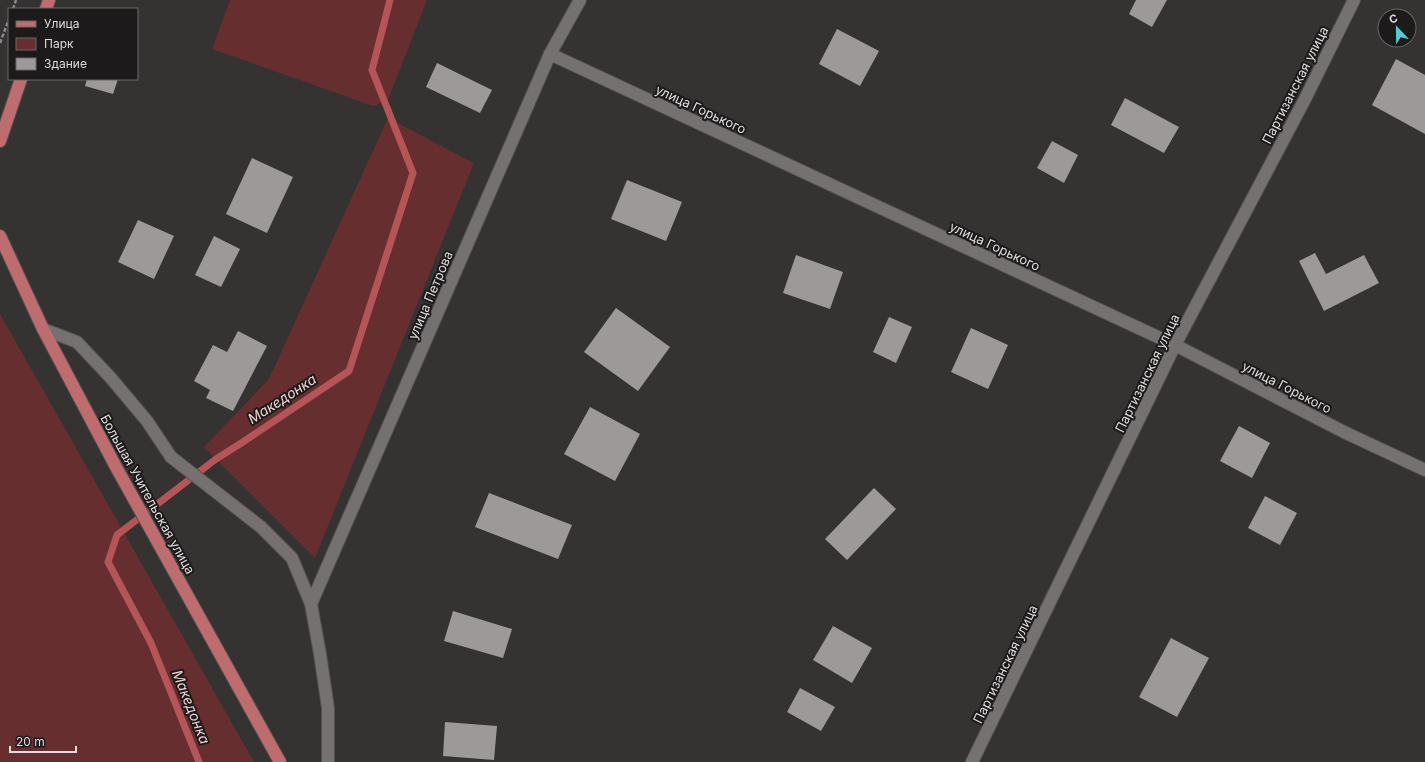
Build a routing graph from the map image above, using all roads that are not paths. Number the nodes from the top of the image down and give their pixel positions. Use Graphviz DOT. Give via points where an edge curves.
graph roads {
  1 [pos="580,0"];
  2 [pos="1354,0"];
  3 [pos="550,54"];
  4 [pos="21,80"];
  5 [pos="0,141"];
  6 [pos="0,236"];
  7 [pos="43,329"];
  8 [pos="1175,345"];
  9 [pos="1425,470"];
  10 [pos="311,604"];
  11 [pos="280,762"];
  12 [pos="328,762"];
  13 [pos="972,762"];
  1 -- 3 [label="street, улица Петрова"];
  2 -- 8 [label="street, Партизанская улица" via="1305,99"];
  3 -- 8 [label="street, улица Горького"];
  3 -- 10 [label="street, улица Петрова"];
  4 -- 5 [label="main road"];
  6 -- 7 [label="main road, Большая Учительская улица"];
  7 -- 10 [label="street" via="77,342 147,421 171,458 261,527 292,558"];
  7 -- 11 [label="main road, Большая Учительская улица"];
  8 -- 9 [label="street, улица Горького" via="1344,432"];
  8 -- 13 [label="street, Партизанская улица"];
  10 -- 12 [label="street" via="328,708"];
}
